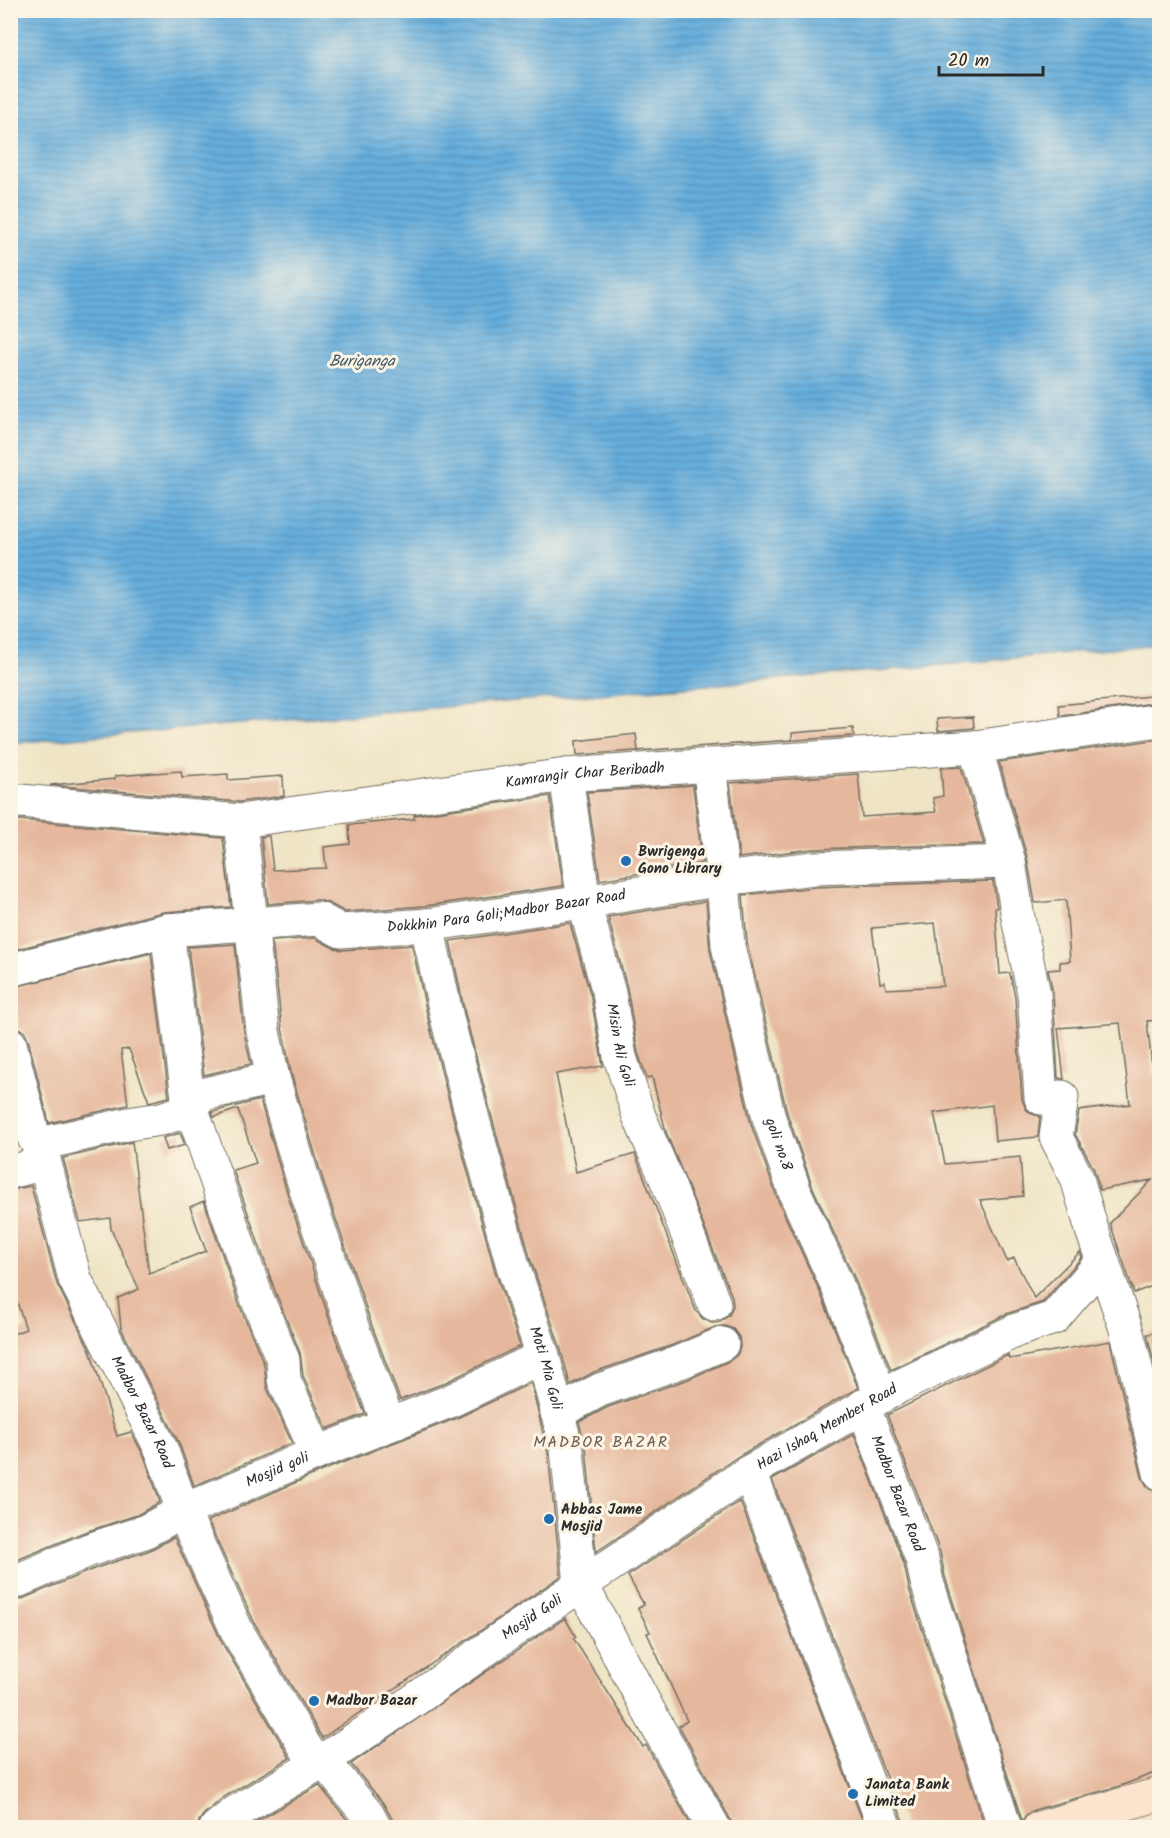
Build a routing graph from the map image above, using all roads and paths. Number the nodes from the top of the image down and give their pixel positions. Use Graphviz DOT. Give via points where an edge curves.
graph roads {
  1 [pos="1160,720"];
  2 [pos="975,747"];
  3 [pos="709,765"];
  4 [pos="566,775"];
  5 [pos="10,800"];
  6 [pos="240,821"];
  7 [pos="1009,862"];
  8 [pos="723,879"];
  9 [pos="584,902"];
  10 [pos="250,923"];
  11 [pos="427,925"];
  12 [pos="166,930"];
  13 [pos="10,970"];
  14 [pos="10,1044"];
  15 [pos="273,1077"];
  16 [pos="190,1103"];
  17 [pos="40,1144"];
  18 [pos="10,1172"];
  19 [pos="1102,1262"];
  20 [pos="714,1304"];
  21 [pos="722,1344"];
  22 [pos="1146,1348"];
  23 [pos="543,1356"];
  24 [pos="872,1401"];
  25 [pos="557,1413"];
  26 [pos="389,1425"];
  27 [pos="317,1453"];
  28 [pos="749,1472"];
  29 [pos="1160,1473"];
  30 [pos="183,1511"];
  31 [pos="10,1584"];
  32 [pos="582,1584"];
  33 [pos="319,1763"];
  34 [pos="1160,1794"];
  35 [pos="882,1826"];
  36 [pos="216,1827"];
  37 [pos="375,1827"];
  38 [pos="714,1827"];
  39 [pos="1005,1827"];
  40 [pos="1039,1827"];
  1 -- 2 [label="street, Kamrangir Char Beribadh"];
  2 -- 3 [label="street, Kamrangir Char Beribadh"];
  2 -- 7 [label="street"];
  3 -- 4 [label="street, Kamrangir Char Beribadh"];
  3 -- 8 [label="street, goli no.8"];
  4 -- 6 [label="street, Kamrangir Char Beribadh"];
  4 -- 9 [label="street, Misin Ali Goli"];
  5 -- 6 [label="street, Kamrangir Char Beribadh"];
  6 -- 10 [label="street"];
  7 -- 8 [label="street, Dokkhin Para Goli;Madbor Bazar Road" via="814,868"];
  7 -- 19 [label="street" via="1034,994 1041,1098 1062,1097 1056,1137 1077,1178"];
  8 -- 9 [label="street, Dokkhin Para Goli;Madbor Bazar Road"];
  8 -- 24 [label="street, goli no.8" via="728,946 769,1118 796,1195 837,1285"];
  9 -- 11 [label="street, Dokkhin Para Goli;Madbor Bazar Road"];
  9 -- 20 [label="street, Misin Ali Goli" via="609,993 620,1057 639,1116"];
  10 -- 11 [label="street, Dokkhin Para Goli;Madbor Bazar Road" via="319,919 341,931"];
  10 -- 12 [label="street, Dokkhin Para Goli;Madbor Bazar Road"];
  10 -- 15 [label="street" via="263,1031"];
  11 -- 23 [label="street, Moti Mia Goli" via="474,1123 513,1266"];
  12 -- 13 [label="street, Dokkhin Para Goli;Madbor Bazar Road"];
  12 -- 16 [label="street"];
  14 -- 17 [label="street, Madbor Bazar Road" via="34,1138"];
  15 -- 16 [label="street"];
  15 -- 26 [label="street" via="307,1193"];
  16 -- 17 [label="street" via="161,1119"];
  16 -- 27 [label="street" via="257,1298 283,1360 284,1380"];
  17 -- 18 [label="street" via="37,1165"];
  17 -- 30 [label="street, Madbor Bazar Road" via="75,1279 162,1451"];
  19 -- 22 [label="street"];
  19 -- 24 [label="street, Hazi Ishaq Member Road" via="1054,1318 1017,1330"];
  21 -- 25 [label="street" via="600,1390"];
  22 -- 29 [label="street"];
  23 -- 25 [label="street, Moti Mia Goli"];
  23 -- 26 [label="street, Mosjid goli" via="450,1401"];
  24 -- 28 [label="street, Hazi Ishaq Member Road"];
  24 -- 39 [label="street, Madbor Bazar Road" via="899,1503 915,1538"];
  25 -- 32 [label="street, Moti Mia Goli" via="567,1450"];
  26 -- 27 [label="street, Mosjid goli"];
  27 -- 30 [label="street, Mosjid goli"];
  28 -- 32 [label="street, Mosjid Goli"];
  28 -- 35 [label="street, Hazi Ishaq Member Road"];
  30 -- 31 [label="street, Mosjid goli" via="144,1532 89,1550"];
  30 -- 33 [label="street, Madbor Bazar Road" via="238,1633"];
  32 -- 33 [label="street, Mosjid Goli"];
  32 -- 38 [label="street, Moti Mia Goli"];
  33 -- 36 [label="street, Mosjid Goli"];
  33 -- 37 [label="street, Madbor Bazar Road"];
  34 -- 40 [label="street"];
}
